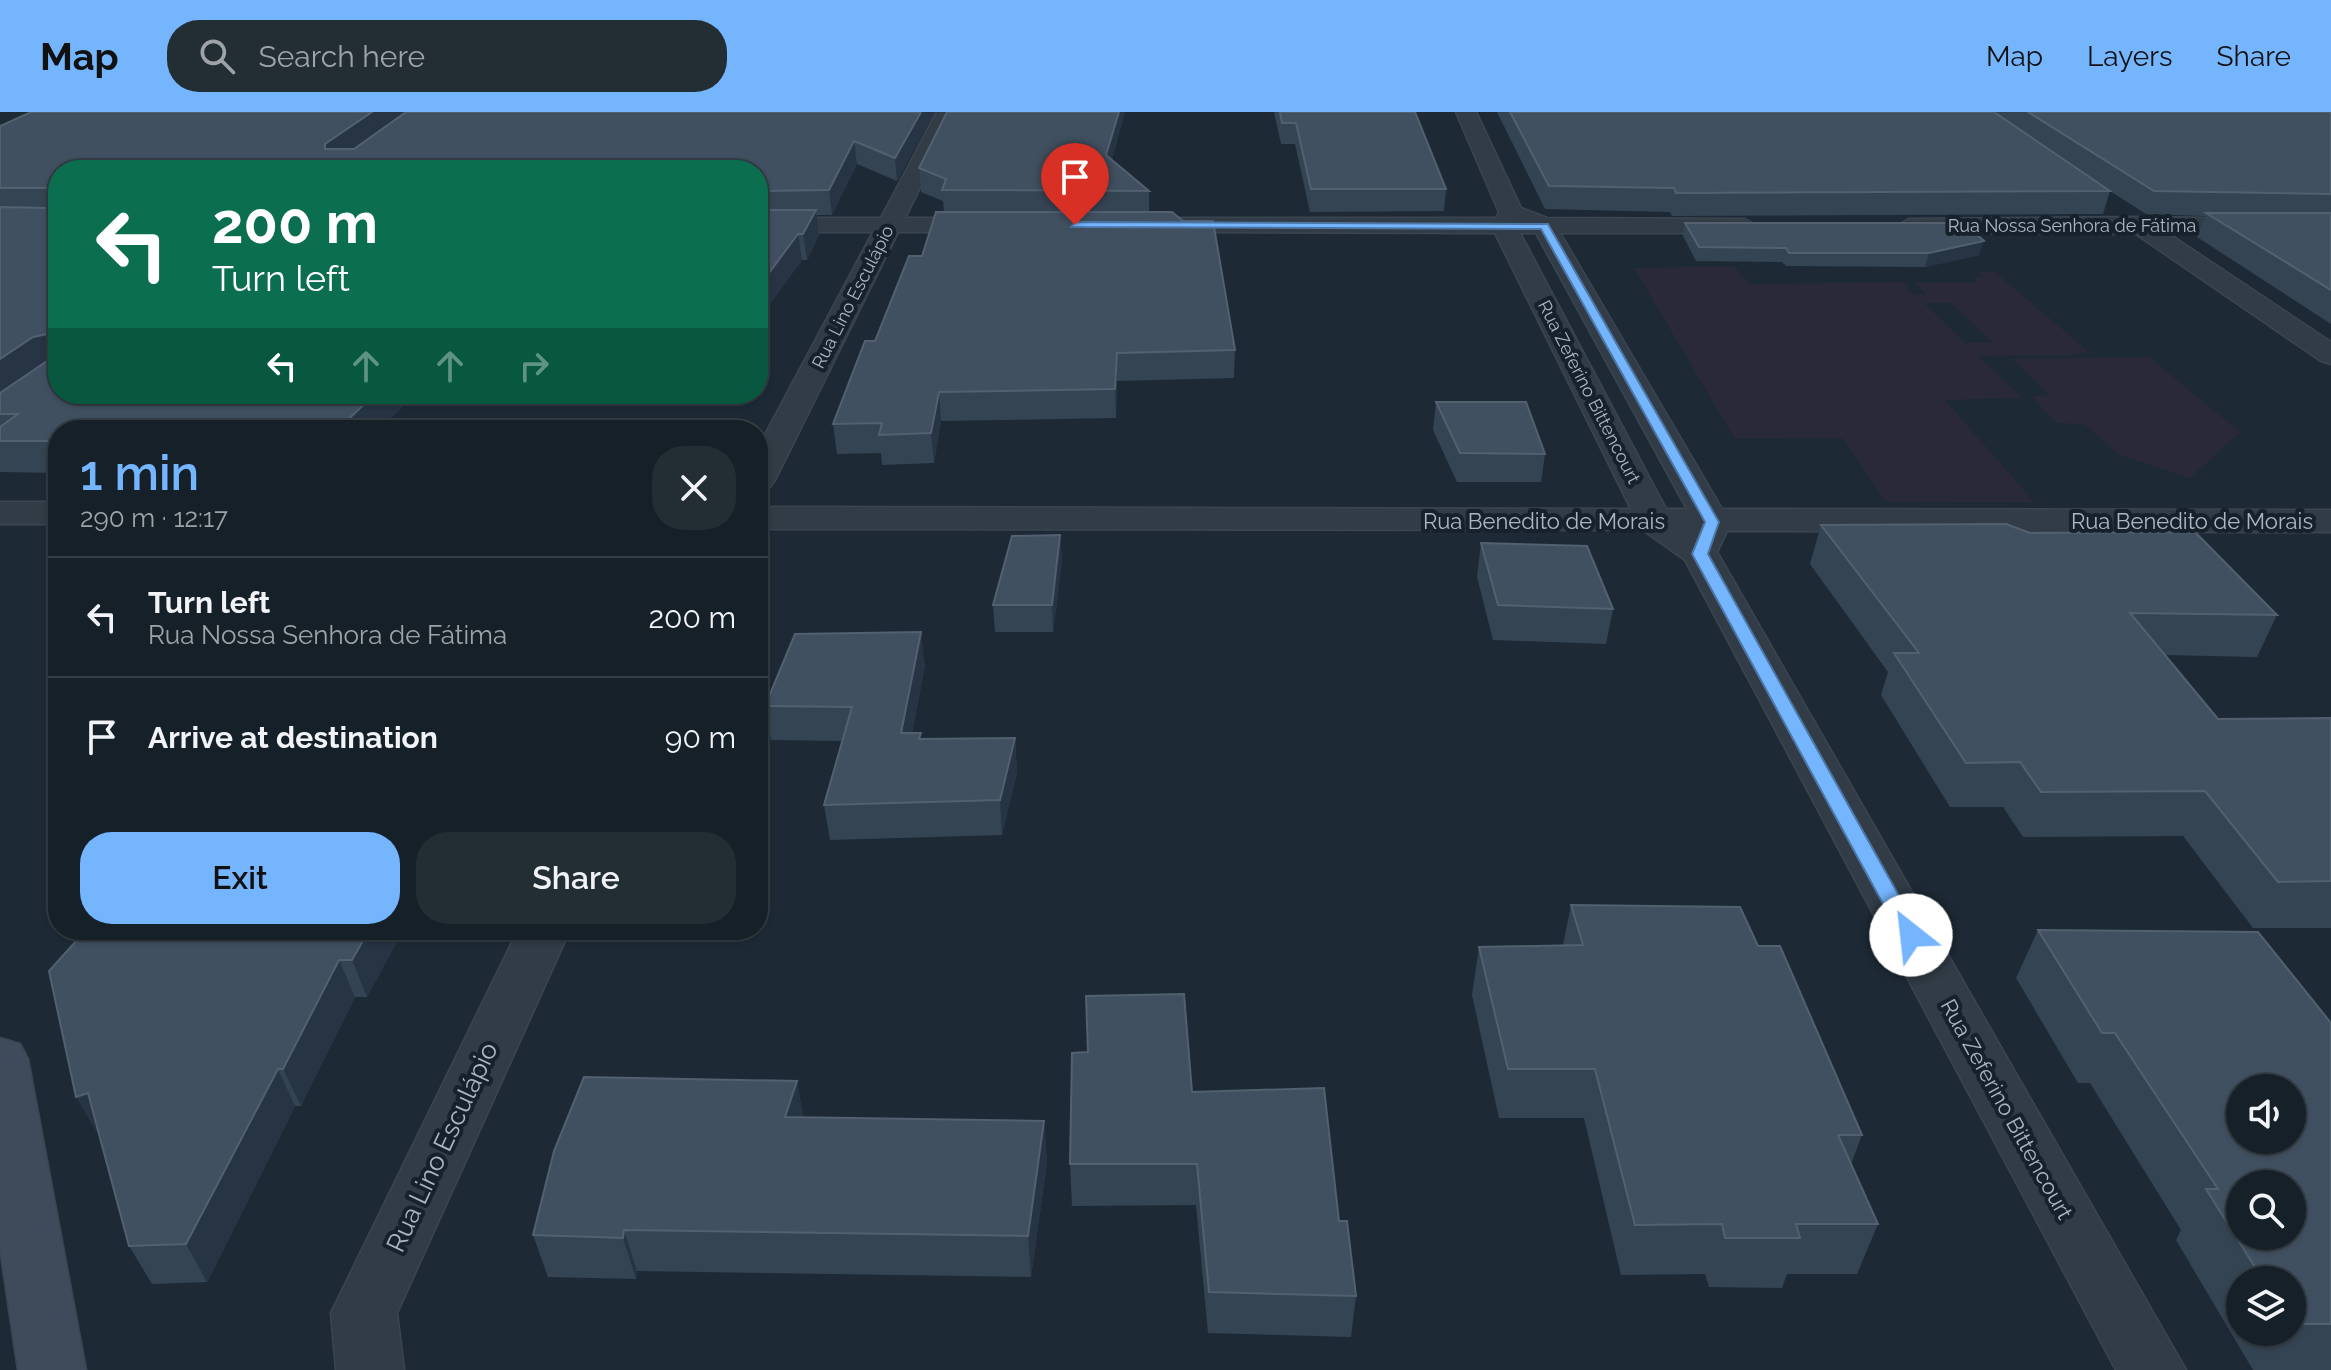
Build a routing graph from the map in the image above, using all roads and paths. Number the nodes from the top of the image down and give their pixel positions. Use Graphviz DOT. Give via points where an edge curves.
graph roads {
  1 [pos="947,112"];
  2 [pos="1466,112"];
  3 [pos="2102,200"];
  4 [pos="1507,219"];
  5 [pos="768,225"];
  6 [pos="891,225"];
  7 [pos="1017,225"];
  8 [pos="1127,225"];
  9 [pos="1544,226"];
  10 [pos="1764,226"];
  11 [pos="1890,226"];
  12 [pos="2141,226"];
  13 [pos="2331,227"];
  14 [pos="2331,355"];
  15 [pos="768,461"];
  16 [pos="0,513"];
  17 [pos="48,513"];
  18 [pos="768,518"];
  19 [pos="2331,521"];
  20 [pos="1655,522"];
  21 [pos="1706,538"];
  22 [pos="539,940"];
  23 [pos="0,1059"];
  24 [pos="52,1370"];
  25 [pos="370,1370"];
  26 [pos="2152,1370"];
  1 -- 6 [label="street, Rua Lino Esculápio"];
  2 -- 4 [label="street, Rua Zeferino Bittencourt"];
  3 -- 12 [label="street"];
  4 -- 8 [label="street"];
  4 -- 9 [label="street"];
  4 -- 20 [label="street, Rua Zeferino Bittencourt"];
  5 -- 6 [label="street"];
  6 -- 7 [label="street"];
  6 -- 15 [label="street, Rua Lino Esculápio"];
  9 -- 10 [label="street"];
  9 -- 21 [label="street, Rua Zeferino Bittencourt"];
  11 -- 12 [label="street, Rua Nossa Senhora de Fátima"];
  12 -- 13 [label="street, Rua Nossa Senhora de Fátima"];
  12 -- 14 [label="street"];
  16 -- 17 [label="street"];
  18 -- 20 [label="street, Rua Benedito de Morais"];
  19 -- 21 [label="street, Rua Benedito de Morais"];
  20 -- 21 [label="street, Rua Zeferino Bittencourt"];
  21 -- 26 [label="street, Rua Zeferino Bittencourt"];
  22 -- 25 [label="street, Rua Lino Esculápio" via="364,1313"];
  23 -- 24 [label="main road"];
}
